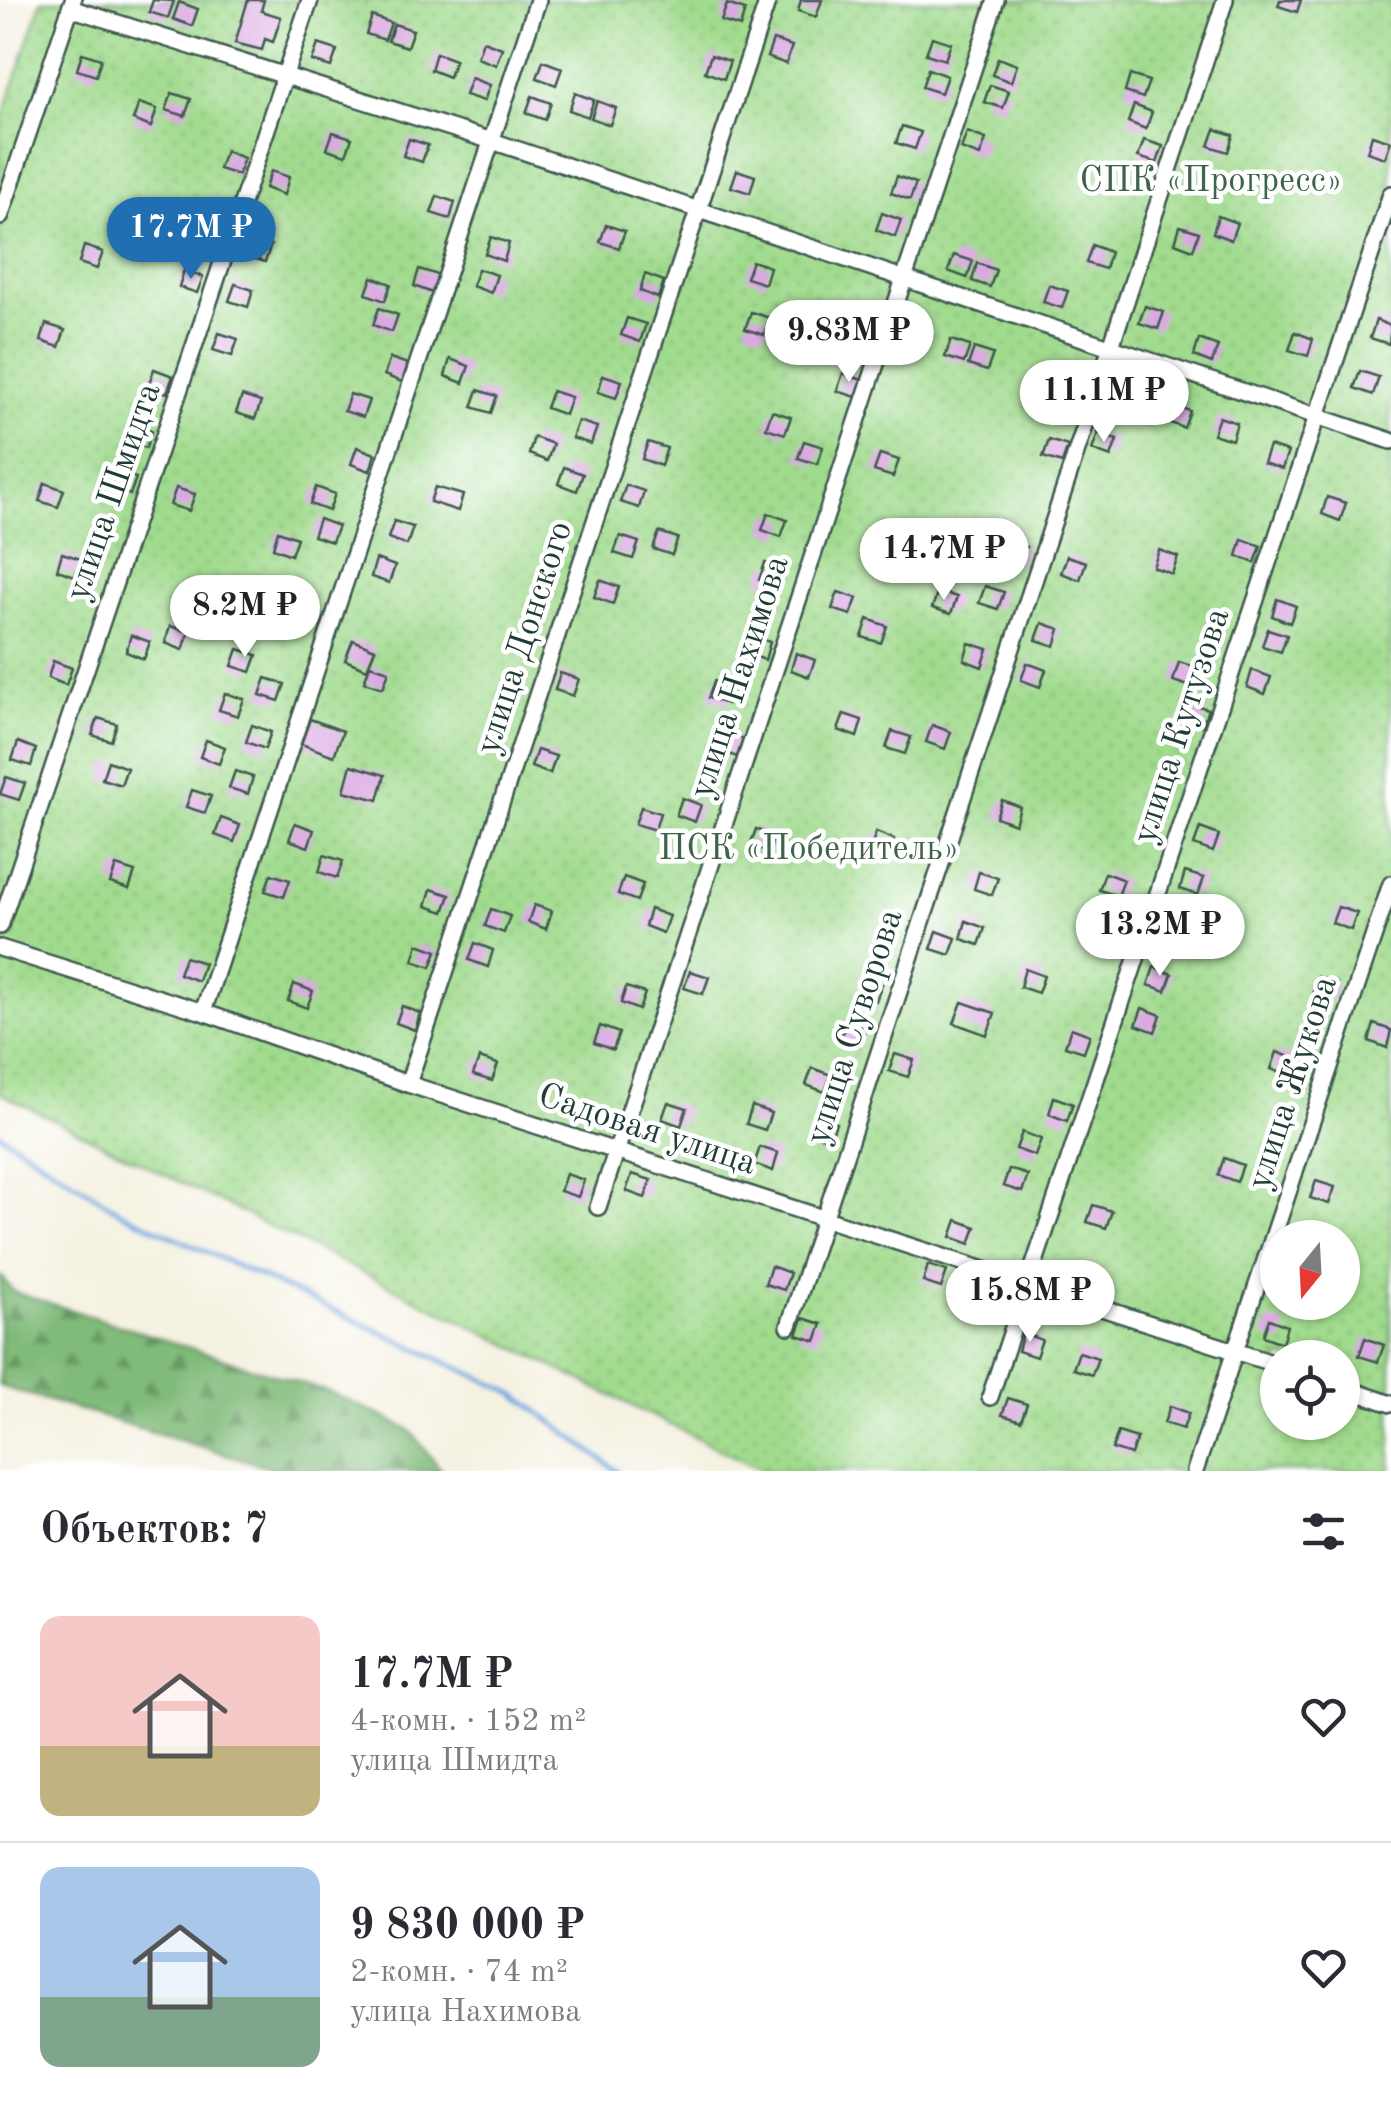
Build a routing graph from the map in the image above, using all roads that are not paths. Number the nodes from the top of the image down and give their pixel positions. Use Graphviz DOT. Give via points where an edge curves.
graph roads {
  1 [pos="310,0"];
  2 [pos="538,0"];
  3 [pos="768,0"];
  4 [pos="996,0"];
  5 [pos="1225,0"];
  6 [pos="71,4"];
  7 [pos="285,76"];
  8 [pos="492,141"];
  9 [pos="1391,194"];
  10 [pos="698,211"];
  11 [pos="0,217"];
  12 [pos="904,280"];
  13 [pos="1110,348"];
  14 [pos="1317,416"];
  15 [pos="1391,441"];
  16 [pos="1391,884"];
  17 [pos="0,926"];
  18 [pos="0,948"];
  19 [pos="203,1012"];
  20 [pos="408,1084"];
  21 [pos="615,1151"];
  22 [pos="598,1207"];
  23 [pos="824,1218"];
  24 [pos="1027,1286"];
  25 [pos="790,1326"];
  26 [pos="1236,1350"];
  27 [pos="1260,1359"];
  28 [pos="1360,1393"];
  29 [pos="990,1397"];
  30 [pos="1391,1404"];
  31 [pos="1195,1471"];
  1 -- 7 [label="street, улица Шмидта"];
  2 -- 8 [label="street"];
  3 -- 10 [label="street, улица Донского"];
  4 -- 12 [label="street, улица Нахимова"];
  5 -- 13 [label="street, улица Суворова"];
  6 -- 7 [label="street"];
  6 -- 11 [label="street"];
  7 -- 8 [label="street"];
  7 -- 17 [label="street, улица Шмидта"];
  8 -- 10 [label="street"];
  8 -- 19 [label="street"];
  9 -- 14 [label="street, улица Кутузова"];
  10 -- 12 [label="street"];
  10 -- 20 [label="street, улица Донского"];
  12 -- 13 [label="street"];
  12 -- 21 [label="street, улица Нахимова"];
  13 -- 14 [label="street"];
  13 -- 23 [label="street, улица Суворова"];
  14 -- 15 [label="street"];
  14 -- 24 [label="street, улица Кутузова"];
  16 -- 26 [label="street, улица Жукова"];
  18 -- 19 [label="street, Садовая улица"];
  19 -- 20 [label="street, Садовая улица"];
  20 -- 21 [label="street, Садовая улица"];
  21 -- 22 [label="street, улица Нахимова"];
  21 -- 23 [label="street, Садовая улица"];
  23 -- 24 [label="street, Садовая улица"];
  23 -- 25 [label="street, улица Суворова"];
  24 -- 26 [label="street, Садовая улица"];
  24 -- 29 [label="street, улица Кутузова"];
  26 -- 27 [label="street, Садовая улица"];
  26 -- 31 [label="street, улица Жукова"];
  28 -- 30 [label="street"];
}
